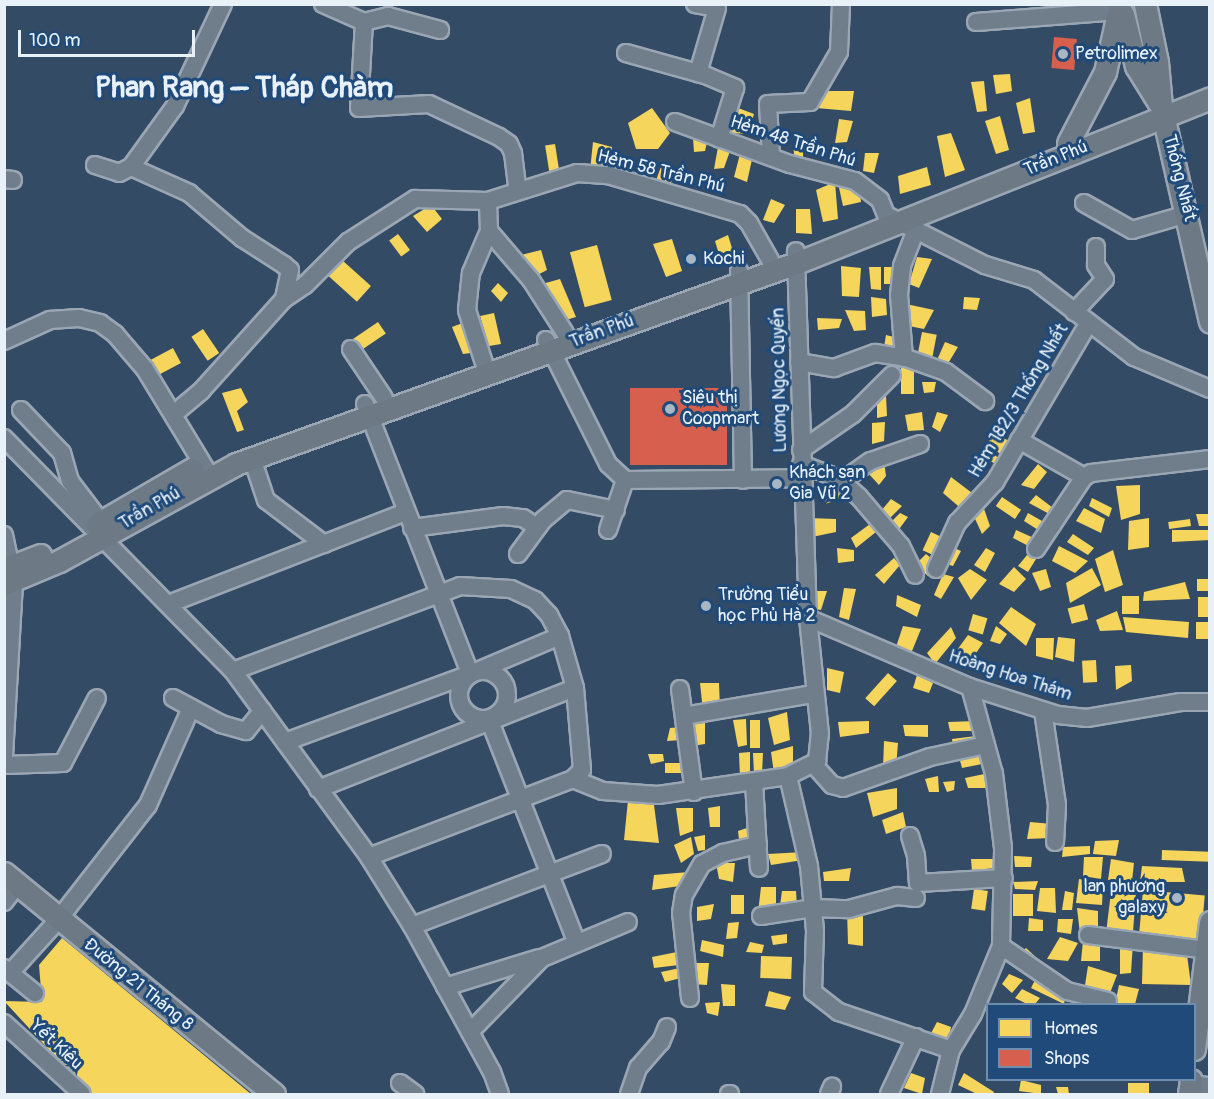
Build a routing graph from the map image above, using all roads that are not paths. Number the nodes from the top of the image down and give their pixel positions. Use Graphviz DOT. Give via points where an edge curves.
graph roads {
  1 [pos="223,4"];
  2 [pos="323,4"];
  3 [pos="695,4"];
  4 [pos="1145,4"];
  5 [pos="841,5"];
  6 [pos="1120,7"];
  7 [pos="364,22"];
  8 [pos="976,22"];
  9 [pos="440,30"];
  10 [pos="627,52"];
  11 [pos="698,73"];
  12 [pos="1209,86"];
  13 [pos="1209,98"];
  14 [pos="1162,111"];
  15 [pos="675,123"];
  16 [pos="719,139"];
  17 [pos="1068,143"];
  18 [pos="771,156"];
  19 [pos="95,165"];
  20 [pos="131,167"];
  21 [pos="518,191"];
  22 [pos="488,201"];
  23 [pos="1084,203"];
  24 [pos="1187,214"];
  25 [pos="901,222"];
  26 [pos="489,231"];
  27 [pos="1096,247"];
  28 [pos="796,257"];
  29 [pos="770,260"];
  30 [pos="739,277"];
  31 [pos="284,299"];
  32 [pos="1074,312"];
  33 [pos="1209,321"];
  34 [pos="1088,324"];
  35 [pos="4,340"];
  36 [pos="554,341"];
  37 [pos="351,349"];
  38 [pos="904,358"];
  39 [pos="799,362"];
  40 [pos="484,363"];
  41 [pos="892,375"];
  42 [pos="1209,389"];
  43 [pos="985,401"];
  44 [pos="373,406"];
  45 [pos="21,410"];
  46 [pos="175,413"];
  47 [pos="4,438"];
  48 [pos="1019,440"];
  49 [pos="920,444"];
  50 [pos="252,458"];
  51 [pos="1209,459"];
  52 [pos="801,464"];
  53 [pos="207,470"];
  54 [pos="1084,477"];
  55 [pos="625,480"];
  56 [pos="743,480"];
  57 [pos="842,482"];
  58 [pos="616,510"];
  59 [pos="406,512"];
  60 [pos="537,527"];
  61 [pos="99,528"];
  62 [pos="412,528"];
  63 [pos="608,530"];
  64 [pos="4,535"];
  65 [pos="324,544"];
  66 [pos="1036,549"];
  67 [pos="518,554"];
  68 [pos="936,569"];
  69 [pos="915,574"];
  70 [pos="9,576"];
  71 [pos="439,593"];
  72 [pos="171,603"];
  73 [pos="808,618"];
  74 [pos="560,636"];
  75 [pos="233,671"];
  76 [pos="470,674"];
  77 [pos="970,687"];
  78 [pos="575,688"];
  79 [pos="680,689"];
  80 [pos="813,694"];
  81 [pos="97,698"];
  82 [pos="173,698"];
  83 [pos="1209,702"];
  84 [pos="191,708"];
  85 [pos="262,711"];
  86 [pos="1043,711"];
  87 [pos="684,716"];
  88 [pos="489,718"];
  89 [pos="285,742"];
  90 [pos="986,746"];
  91 [pos="4,758"];
  92 [pos="4,765"];
  93 [pos="814,765"];
  94 [pos="788,776"];
  95 [pos="573,779"];
  96 [pos="754,782"];
  97 [pos="318,789"];
  98 [pos="694,792"];
  99 [pos="520,800"];
  100 [pos="910,836"];
  101 [pos="1055,842"];
  102 [pos="758,845"];
  103 [pos="602,854"];
  104 [pos="369,857"];
  105 [pos="759,868"];
  106 [pos="549,874"];
  107 [pos="1004,878"];
  108 [pos="11,879"];
  109 [pos="916,898"];
  110 [pos="4,902"];
  111 [pos="814,908"];
  112 [pos="761,916"];
  113 [pos="58,920"];
  114 [pos="628,922"];
  115 [pos="1209,922"];
  116 [pos="412,926"];
  117 [pos="1088,935"];
  118 [pos="576,941"];
  119 [pos="1001,946"];
  120 [pos="1206,950"];
  121 [pos="542,958"];
  122 [pos="7,971"];
  123 [pos="445,987"];
  124 [pos="35,993"];
  125 [pos="690,998"];
  126 [pos="1108,1001"];
  127 [pos="4,1023"];
  128 [pos="667,1027"];
  129 [pos="470,1032"];
  130 [pos="916,1037"];
  131 [pos="1196,1039"];
  132 [pos="951,1050"];
  133 [pos="400,1083"];
  134 [pos="82,1095"];
  135 [pos="274,1095"];
  136 [pos="415,1095"];
  137 [pos="500,1095"];
  138 [pos="629,1095"];
  139 [pos="890,1095"];
  140 [pos="940,1095"];
  1 -- 20 [label="street" via="175,106"];
  2 -- 7 [label="street"];
  3 -- 11 [label="street" via="717,8"];
  4 -- 14 [label="main road, Thống Nhất"];
  5 -- 18 [label="street" via="839,52 810,102 768,104"];
  6 -- 8 [label="street"];
  6 -- 14 [label="main road, Thống Nhất" via="1132,57"];
  6 -- 17 [label="main road" via="1105,72"];
  7 -- 9 [label="street" via="388,16"];
  7 -- 21 [label="street" via="359,108 429,104 504,140 513,153"];
  10 -- 11 [label="street"];
  11 -- 16 [label="street" via="735,88"];
  12 -- 14 [label="main road, Trần Phú"];
  13 -- 14 [label="main road, Trần Phú"];
  14 -- 17 [label="main road, Trần Phú"];
  14 -- 24 [label="main road, Thống Nhất"];
  14 -- 25 [label="main road, Trần Phú"];
  15 -- 16 [label="street, Hẻm 48 Trần Phú"];
  16 -- 18 [label="street, Hẻm 48 Trần Phú"];
  17 -- 25 [label="main road, Trần Phú"];
  18 -- 25 [label="street, Hẻm 48 Trần Phú" via="855,181"];
  19 -- 20 [label="street" via="119,173"];
  20 -- 31 [label="street" via="189,193 242,238 290,270"];
  21 -- 22 [label="street, Hẻm 58 Trần Phú"];
  21 -- 29 [label="street, Hẻm 58 Trần Phú" via="577,173 608,175 740,214"];
  22 -- 26 [label="street"];
  22 -- 31 [label="street" via="415,199 348,242 305,285"];
  23 -- 24 [label="street" via="1132,230"];
  24 -- 33 [label="main road, Thống Nhất"];
  25 -- 28 [label="main road, Trần Phú"];
  25 -- 32 [label="street" via="985,265 1034,280"];
  25 -- 38 [label="street"];
  26 -- 36 [label="street" via="531,280"];
  26 -- 40 [label="street" via="471,273 466,309"];
  27 -- 32 [label="street" via="1096,265 1105,279"];
  28 -- 29 [label="main road, Trần Phú"];
  28 -- 30 [label="main road, Trần Phú"];
  28 -- 39 [label="street, Lương Ngọc Quyến"];
  29 -- 30 [label="main road, Trần Phú"];
  30 -- 36 [label="main road, Trần Phú"];
  30 -- 56 [label="street"];
  31 -- 46 [label="street" via="202,390"];
  32 -- 34 [label="street"];
  34 -- 42 [label="street" via="1152,367"];
  34 -- 48 [label="street, Hẻm 182/3 Thống Nhất"];
  35 -- 46 [label="street" via="50,320 79,318 100,323 128,347"];
  36 -- 40 [label="main road, Trần Phú"];
  36 -- 44 [label="main road, Trần Phú"];
  36 -- 55 [label="street" via="608,464"];
  37 -- 44 [label="street"];
  38 -- 39 [label="street" via="875,353 834,368"];
  38 -- 43 [label="street" via="946,372"];
  39 -- 52 [label="street, Lương Ngọc Quyến"];
  40 -- 44 [label="main road, Trần Phú"];
  41 -- 52 [label="street"];
  44 -- 50 [label="main road, Trần Phú"];
  44 -- 53 [label="main road, Trần Phú"];
  44 -- 59 [label="street"];
  45 -- 61 [label="street" via="62,453 70,482"];
  46 -- 53 [label="street"];
  47 -- 61 [label="street"];
  48 -- 54 [label="street"];
  48 -- 68 [label="street, Hẻm 182/3 Thống Nhất" via="989,490 957,523"];
  49 -- 57 [label="street" via="871,461"];
  50 -- 53 [label="main road, Trần Phú"];
  50 -- 65 [label="street" via="266,500"];
  51 -- 54 [label="street" via="1105,469"];
  52 -- 56 [label="street"];
  52 -- 57 [label="street"];
  52 -- 73 [label="street, Lương Ngọc Quyến"];
  53 -- 61 [label="main road, Trần Phú"];
  54 -- 66 [label="street"];
  55 -- 56 [label="street"];
  55 -- 58 [label="street"];
  57 -- 69 [label="street" via="901,546"];
  58 -- 60 [label="street" via="567,500"];
  58 -- 63 [label="street"];
  59 -- 62 [label="street"];
  59 -- 65 [label="street"];
  60 -- 62 [label="street" via="523,518 503,516"];
  60 -- 67 [label="street"];
  61 -- 70 [label="main road, Trần Phú"];
  61 -- 72 [label="street"];
  62 -- 71 [label="street"];
  64 -- 70 [label="street"];
  65 -- 72 [label="street"];
  70 -- 91 [label="street"];
  71 -- 74 [label="street" via="480,585 512,589 535,600"];
  71 -- 75 [label="street"];
  71 -- 76 [label="street"];
  72 -- 75 [label="street"];
  73 -- 77 [label="street, Hoàng Hoa Thám"];
  73 -- 80 [label="street, Lương Ngọc Quyến"];
  74 -- 76 [label="street"];
  74 -- 78 [label="street"];
  75 -- 85 [label="street"];
  76 -- 88 [label="street" via="460,686 459,701 474,718"];
  76 -- 88 [label="street" via="486,671 505,686 503,709"];
  76 -- 89 [label="street"];
  77 -- 86 [label="street, Hoàng Hoa Thám"];
  77 -- 90 [label="street"];
  78 -- 88 [label="street"];
  78 -- 95 [label="street" via="584,758 582,770"];
  79 -- 87 [label="street"];
  80 -- 87 [label="street"];
  80 -- 93 [label="street, Lương Ngọc Quyến" via="820,734"];
  81 -- 92 [label="street" via="63,763"];
  82 -- 84 [label="street"];
  83 -- 86 [label="street, Hoàng Hoa Thám" via="1181,702 1087,718"];
  84 -- 85 [label="street" via="221,724 246,731"];
  84 -- 113 [label="street" via="148,804"];
  85 -- 89 [label="street"];
  86 -- 101 [label="street" via="1057,804"];
  87 -- 98 [label="street"];
  88 -- 97 [label="street"];
  88 -- 99 [label="street"];
  89 -- 97 [label="street"];
  90 -- 93 [label="street" via="930,757 843,788 832,785"];
  90 -- 107 [label="street" via="994,774"];
  93 -- 94 [label="street"];
  94 -- 96 [label="street"];
  94 -- 111 [label="street" via="809,866"];
  95 -- 98 [label="street" via="603,791 631,795"];
  95 -- 99 [label="street"];
  96 -- 98 [label="street"];
  96 -- 102 [label="street"];
  97 -- 104 [label="street"];
  99 -- 104 [label="street"];
  99 -- 106 [label="street"];
  100 -- 107 [label="street" via="918,884"];
  102 -- 105 [label="street"];
  102 -- 125 [label="street" via="723,853 702,864 684,895 681,913"];
  103 -- 106 [label="street"];
  104 -- 116 [label="street"];
  106 -- 116 [label="street"];
  106 -- 118 [label="street"];
  107 -- 119 [label="street"];
  108 -- 110 [label="street"];
  108 -- 113 [label="main road, Đường 21 Tháng 8"];
  109 -- 111 [label="street" via="897,896 849,909"];
  111 -- 112 [label="street"];
  111 -- 130 [label="street" via="813,992 817,998 839,1012"];
  113 -- 122 [label="street"];
  113 -- 135 [label="main road, Đường 21 Tháng 8"];
  114 -- 118 [label="street"];
  115 -- 120 [label="main road"];
  116 -- 123 [label="street"];
  117 -- 120 [label="street"];
  118 -- 121 [label="street"];
  119 -- 126 [label="street" via="1067,991"];
  119 -- 132 [label="street" via="973,1014"];
  120 -- 131 [label="main road"];
  121 -- 123 [label="street"];
  121 -- 129 [label="street"];
  122 -- 124 [label="street"];
  123 -- 129 [label="street"];
  127 -- 134 [label="street, Yết Kiêu"];
  128 -- 138 [label="street" via="661,1042 638,1068"];
  129 -- 137 [label="street"];
  130 -- 132 [label="street"];
  130 -- 139 [label="street"];
  132 -- 140 [label="street"];
  133 -- 136 [label="street"];
}
